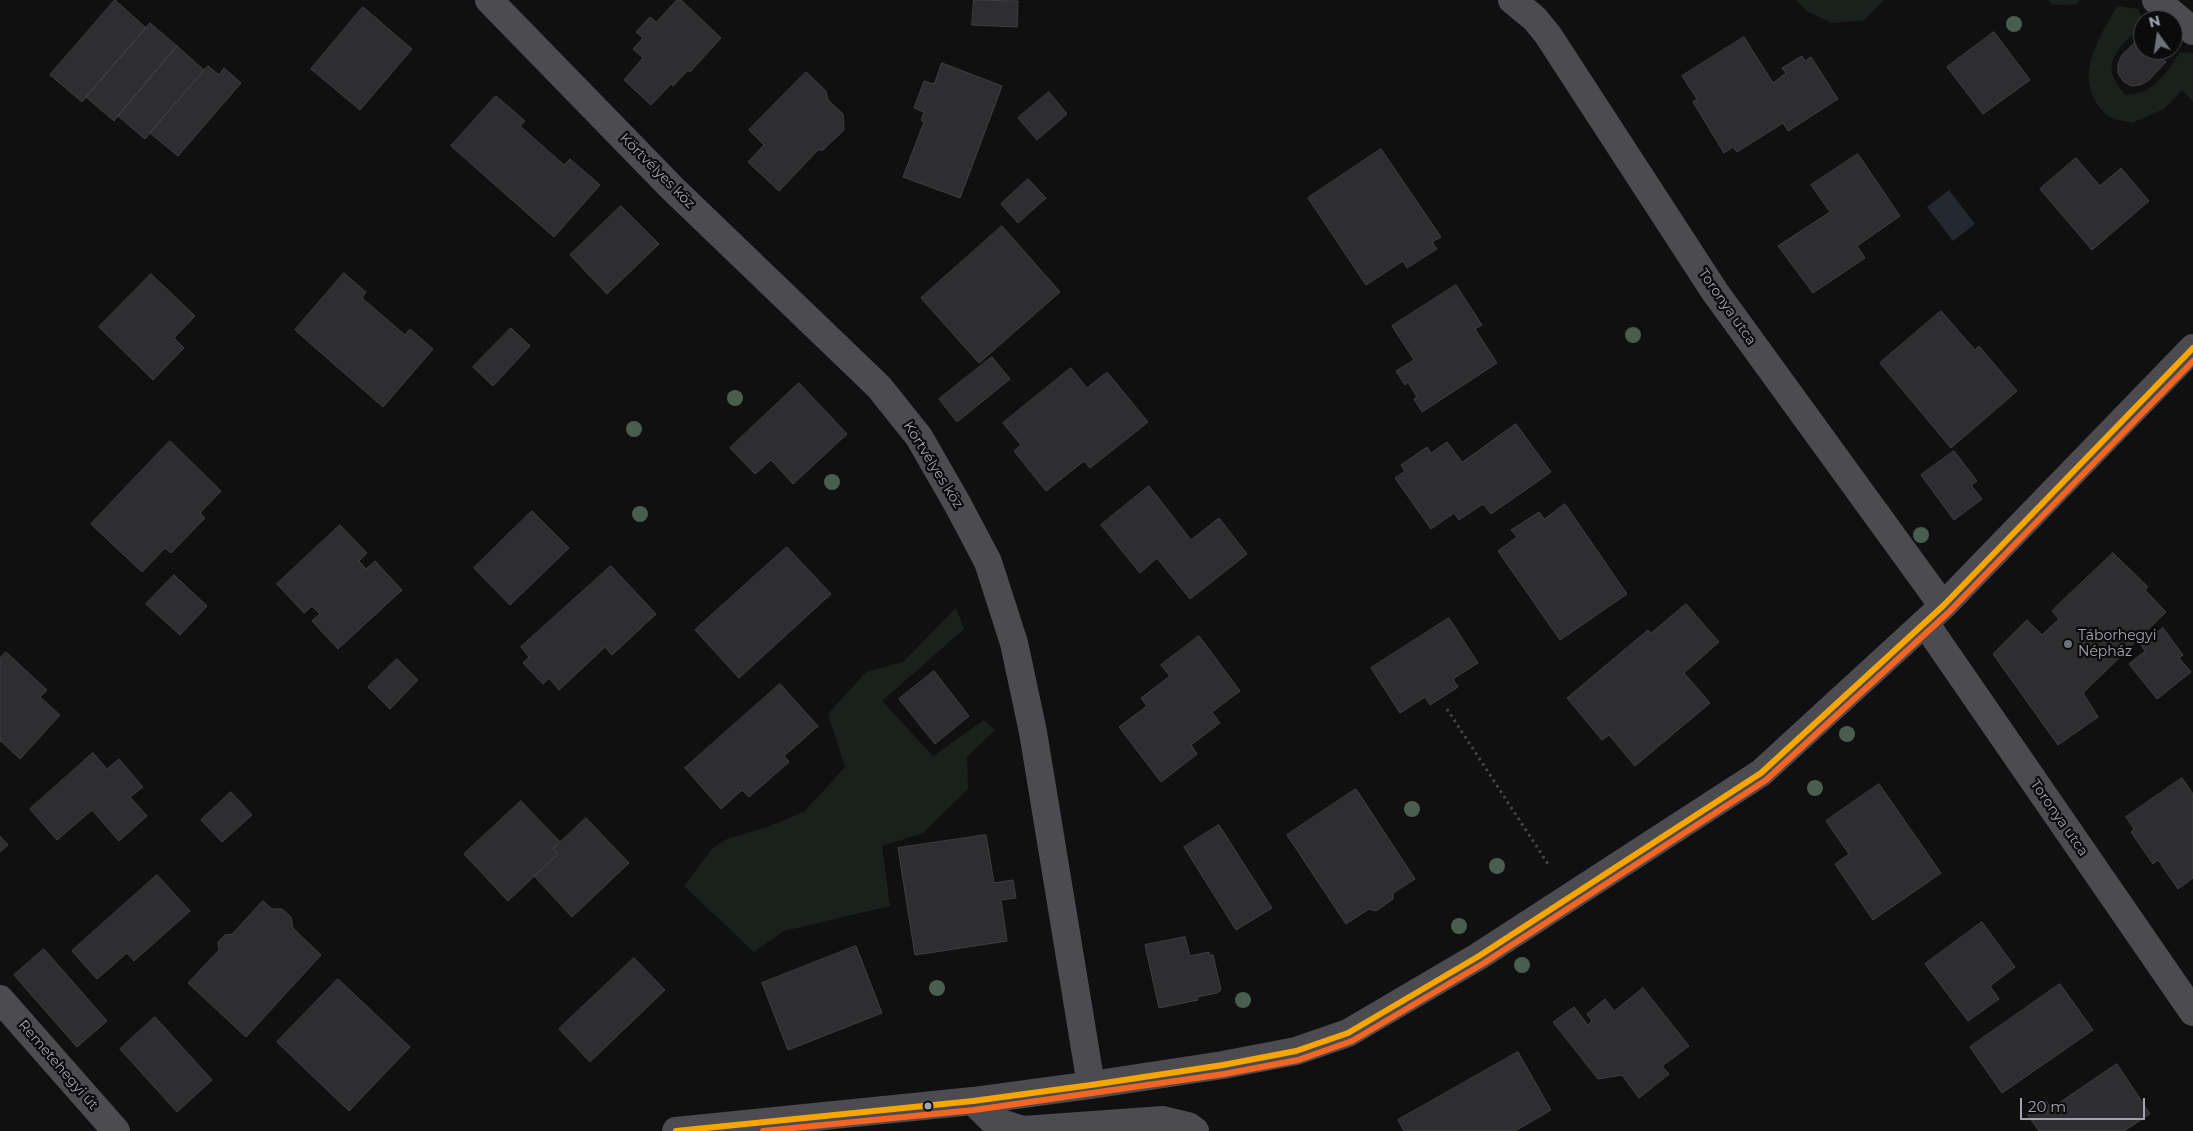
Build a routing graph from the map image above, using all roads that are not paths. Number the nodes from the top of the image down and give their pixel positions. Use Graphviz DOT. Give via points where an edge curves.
graph roads {
  1 [pos="489,0"];
  2 [pos="2156,0"];
  3 [pos="1515,2"];
  4 [pos="2193,31"];
  5 [pos="2193,348"];
  6 [pos="1934,614"];
  7 [pos="0,999"];
  8 [pos="2193,1012"];
  9 [pos="1091,1085"];
  10 [pos="973,1101"];
  11 [pos="116,1131"];
  12 [pos="676,1131"];
  13 [pos="1195,1131"];
  1 -- 9 [label="street, Körtvélyes köz" via="672,188 879,387 919,437 958,505 988,562 1014,642 1033,732"];
  2 -- 4 [label="street"];
  3 -- 6 [label="street, Toronya utca" via="1535,19 1548,36 1715,292"];
  5 -- 6 [label="street"];
  6 -- 8 [label="street, Toronya utca"];
  6 -- 9 [label="street" via="1761,773 1479,956 1348,1034 1296,1051"];
  7 -- 11 [label="street, Remetehegyi út"];
  9 -- 10 [label="street"];
  10 -- 12 [label="street"];
  10 -- 13 [label="street" via="992,1120 1023,1130 1162,1120 1188,1126"];
}
